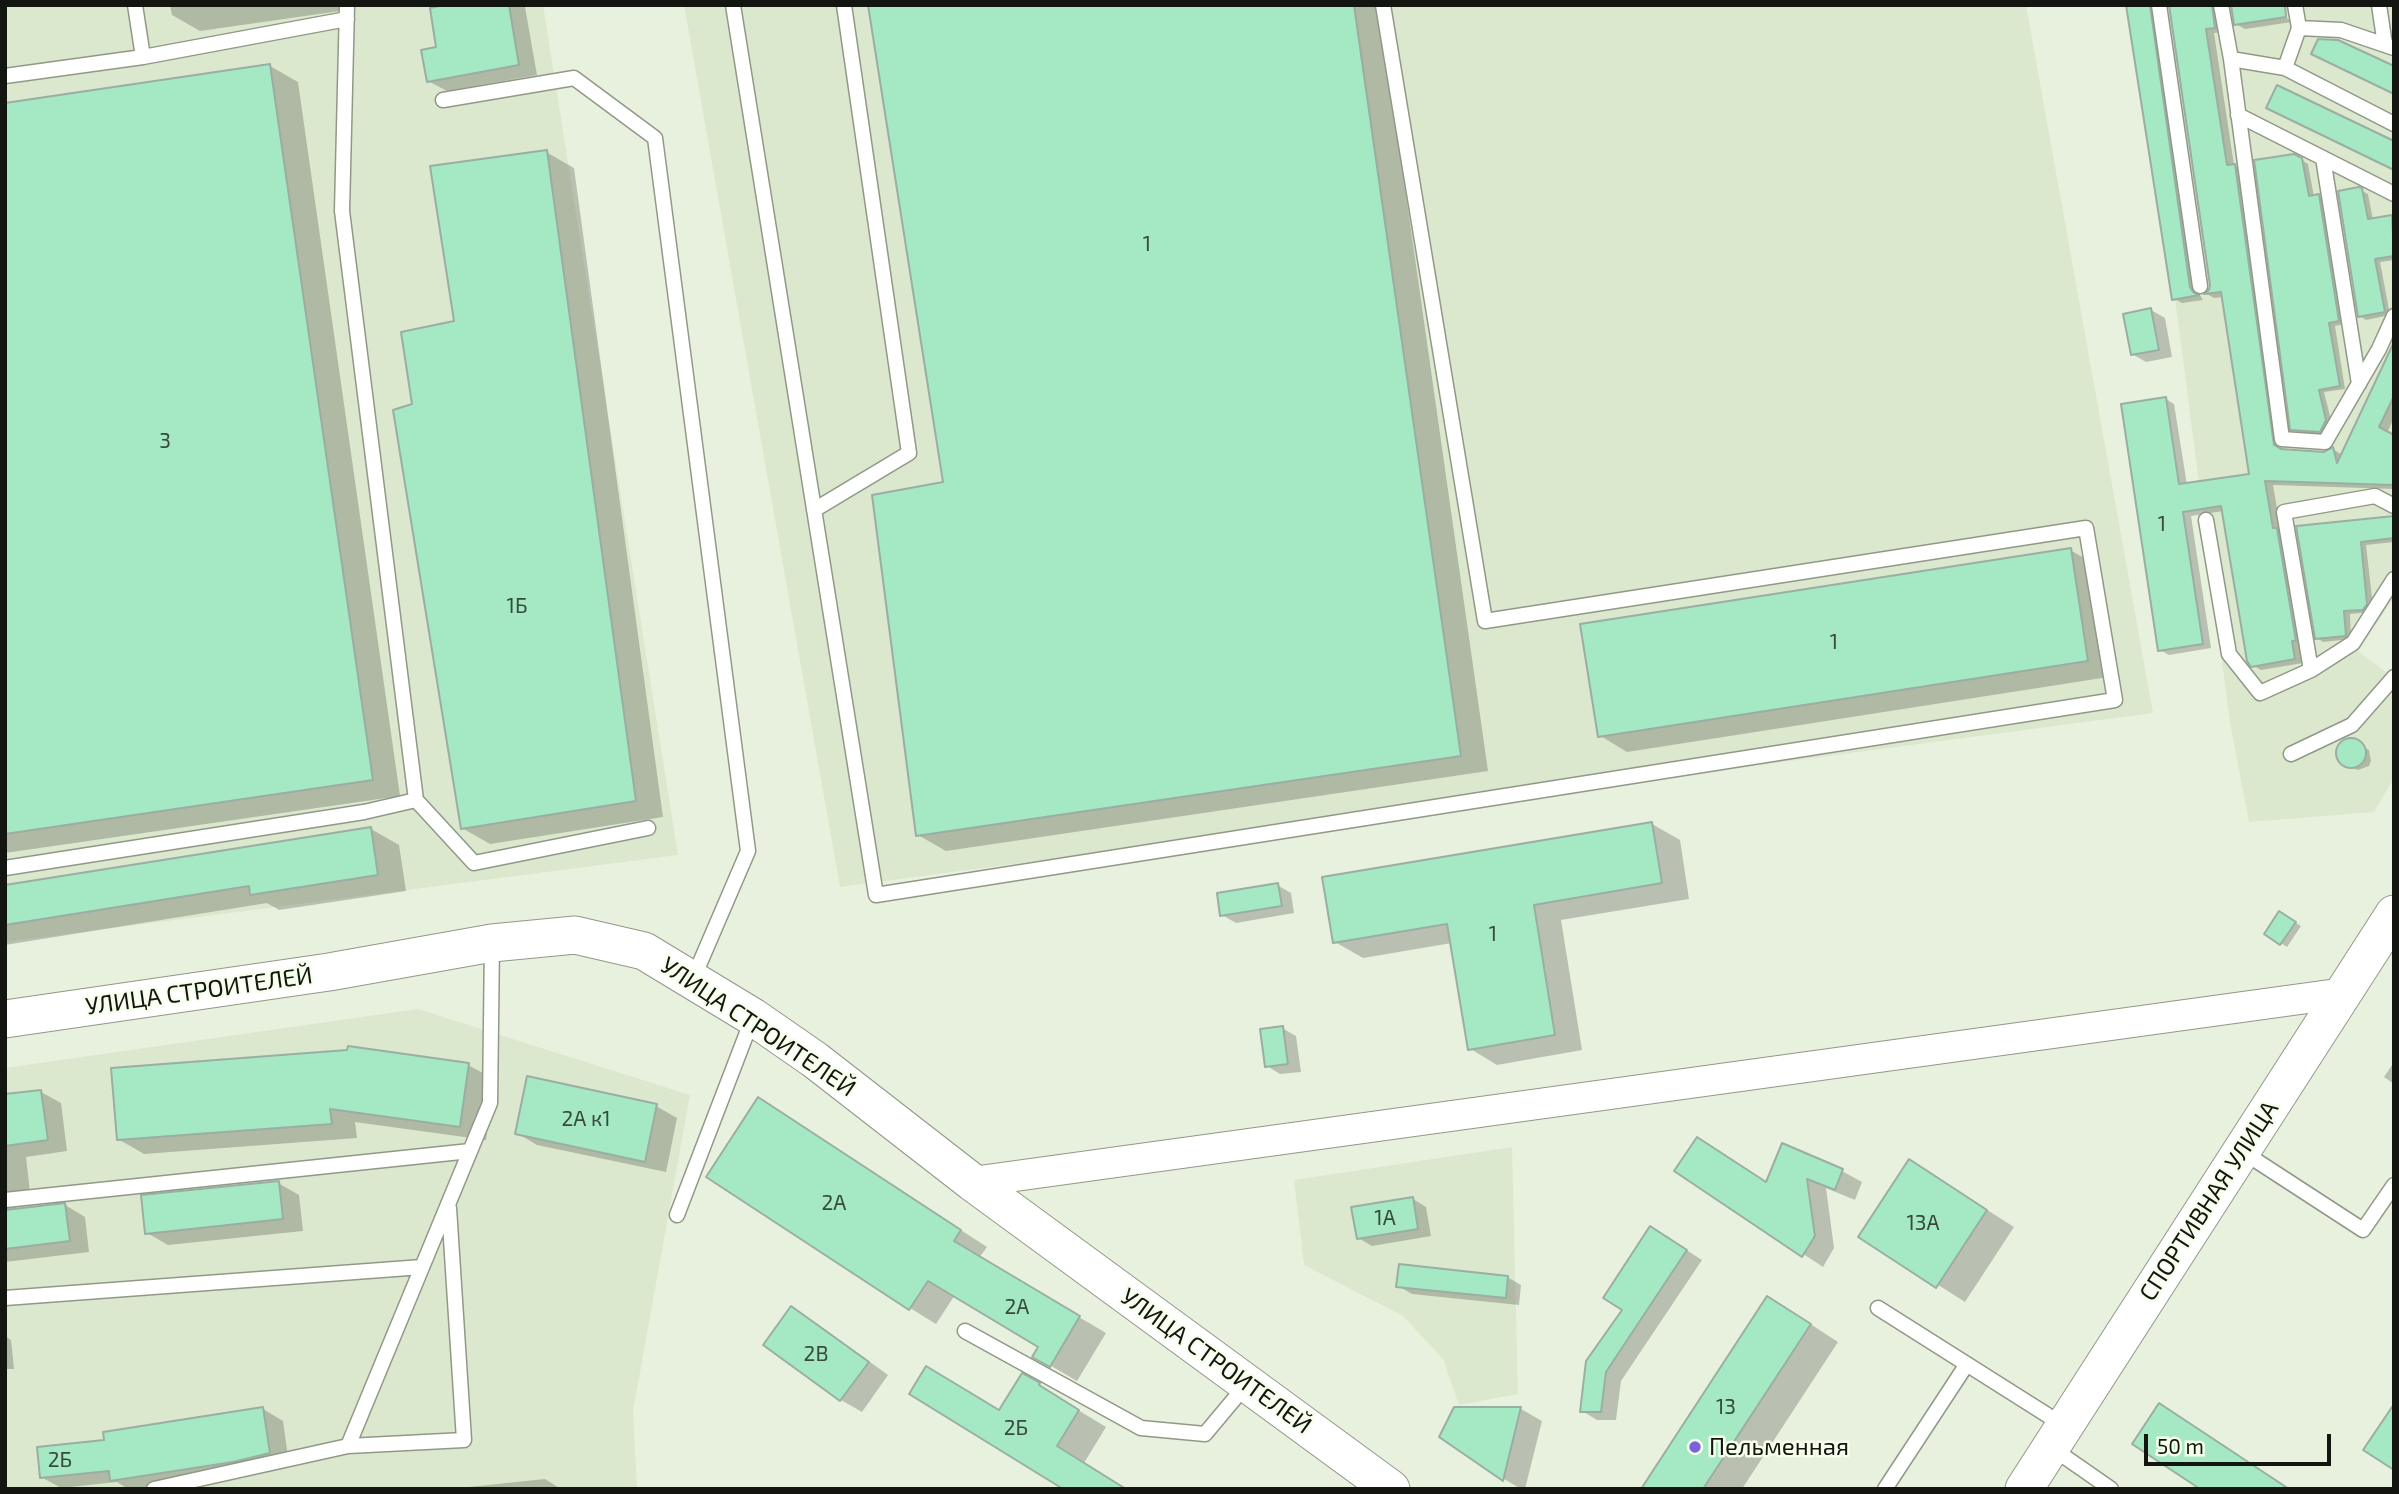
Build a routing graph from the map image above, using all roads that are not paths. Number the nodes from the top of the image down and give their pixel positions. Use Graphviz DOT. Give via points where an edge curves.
graph roads {
  1 [pos="135,5"];
  2 [pos="733,5"];
  3 [pos="844,5"];
  4 [pos="1383,5"];
  5 [pos="2159,5"];
  6 [pos="2221,5"];
  7 [pos="2295,5"];
  8 [pos="2379,5"];
  9 [pos="347,12"];
  10 [pos="2299,28"];
  11 [pos="2389,46"];
  12 [pos="143,57"];
  13 [pos="2231,59"];
  14 [pos="2286,68"];
  15 [pos="5,76"];
  16 [pos="443,100"];
  17 [pos="2238,115"];
  18 [pos="2394,124"];
  19 [pos="2323,158"];
  20 [pos="2394,194"];
  21 [pos="2200,286"];
  22 [pos="2394,316"];
  23 [pos="2359,384"];
  24 [pos="2394,506"];
  25 [pos="814,510"];
  26 [pos="2206,520"];
  27 [pos="2394,579"];
  28 [pos="2311,670"];
  29 [pos="2394,677"];
  30 [pos="2291,754"];
  31 [pos="416,800"];
  32 [pos="648,828"];
  33 [pos="5,867"];
  34 [pos="2390,930"];
  35 [pos="492,943"];
  36 [pos="693,979"];
  37 [pos="2344,993"];
  38 [pos="753,1017"];
  39 [pos="5,1019"];
  40 [pos="470,1151"];
  41 [pos="2242,1151"];
  42 [pos="972,1182"];
  43 [pos="2394,1185"];
  44 [pos="5,1200"];
  45 [pos="449,1203"];
  46 [pos="677,1215"];
  47 [pos="422,1267"];
  48 [pos="5,1297"];
  49 [pos="1878,1308"];
  50 [pos="965,1331"];
  51 [pos="1967,1364"];
  52 [pos="1247,1384"];
  53 [pos="2058,1437"];
  54 [pos="348,1446"];
  55 [pos="153,1489"];
  56 [pos="1391,1489"];
  57 [pos="1885,1489"];
  58 [pos="2024,1489"];
  59 [pos="2111,1489"];
  1 -- 12 [label="lane"];
  2 -- 25 [label="lane"];
  3 -- 25 [label="lane" via="909,453"];
  4 -- 25 [label="lane" via="1485,621 2086,528 2115,700 876,895"];
  5 -- 21 [label="lane"];
  6 -- 13 [label="lane"];
  7 -- 10 [label="lane"];
  8 -- 11 [label="lane"];
  9 -- 12 [label="lane"];
  9 -- 31 [label="lane" via="342,211"];
  10 -- 11 [label="lane" via="2341,30"];
  10 -- 14 [label="lane"];
  12 -- 15 [label="lane"];
  13 -- 14 [label="lane"];
  13 -- 17 [label="lane"];
  14 -- 18 [label="lane"];
  16 -- 36 [label="lane" via="574,78 655,138 748,851"];
  17 -- 19 [label="lane"];
  17 -- 23 [label="lane" via="2282,439 2325,442"];
  19 -- 20 [label="lane"];
  19 -- 23 [label="lane"];
  22 -- 23 [label="lane"];
  24 -- 28 [label="lane" via="2375,496 2284,512"];
  26 -- 28 [label="lane" via="2229,654 2260,693"];
  27 -- 28 [label="lane" via="2353,643"];
  29 -- 30 [label="lane" via="2352,725"];
  31 -- 32 [label="lane" via="474,863"];
  31 -- 33 [label="lane"];
  34 -- 37 [label="street, СПОРТИВНАЯ УЛИЦА"];
  35 -- 36 [label="street, УЛИЦА СТРОИТЕЛЕЙ" via="575,935 644,951"];
  35 -- 39 [label="street, УЛИЦА СТРОИТЕЛЕЙ" via="329,972"];
  35 -- 40 [label="lane" via="490,1103"];
  36 -- 38 [label="street, УЛИЦА СТРОИТЕЛЕЙ"];
  37 -- 41 [label="street, СПОРТИВНАЯ УЛИЦА"];
  37 -- 42 [label="street"];
  38 -- 42 [label="street, УЛИЦА СТРОИТЕЛЕЙ" via="816,1060"];
  38 -- 46 [label="lane"];
  40 -- 44 [label="lane"];
  40 -- 45 [label="lane"];
  41 -- 43 [label="lane" via="2363,1230"];
  41 -- 53 [label="street, СПОРТИВНАЯ УЛИЦА"];
  42 -- 52 [label="street, УЛИЦА СТРОИТЕЛЕЙ"];
  45 -- 47 [label="lane"];
  45 -- 54 [label="lane" via="464,1440"];
  47 -- 48 [label="lane"];
  47 -- 54 [label="lane"];
  49 -- 51 [label="lane"];
  50 -- 52 [label="lane" via="1141,1428 1205,1434"];
  51 -- 53 [label="lane"];
  51 -- 57 [label="lane"];
  52 -- 56 [label="street, УЛИЦА СТРОИТЕЛЕЙ"];
  53 -- 58 [label="street, СПОРТИВНАЯ УЛИЦА"];
  53 -- 59 [label="lane"];
  54 -- 55 [label="lane"];
}
